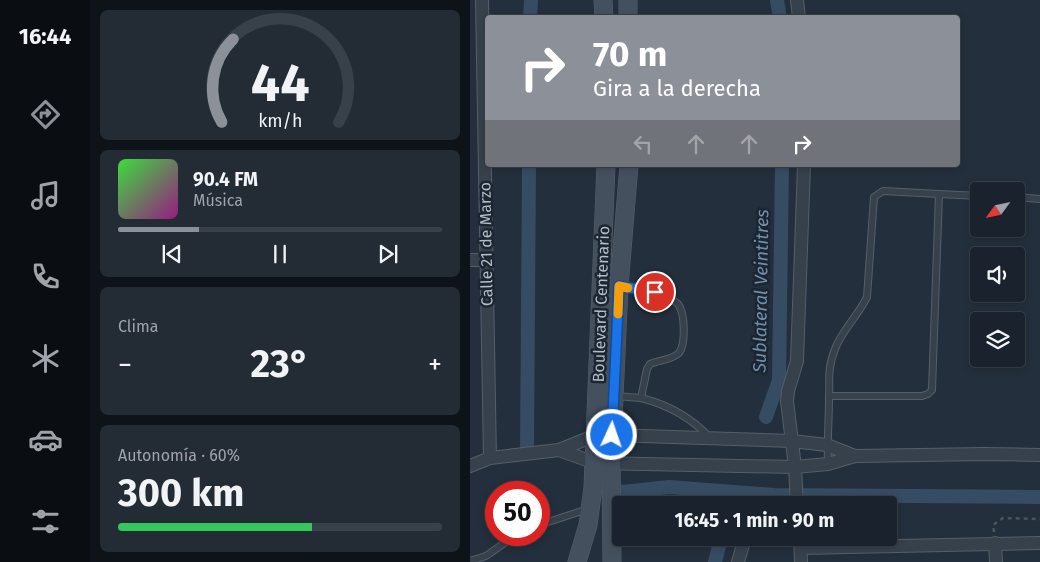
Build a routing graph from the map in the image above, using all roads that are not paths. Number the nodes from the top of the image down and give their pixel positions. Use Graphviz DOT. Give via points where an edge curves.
graph roads {
  1 [pos="482,0"];
  2 [pos="603,0"];
  3 [pos="628,0"];
  4 [pos="797,0"];
  5 [pos="604,15"];
  6 [pos="628,15"];
  7 [pos="799,15"];
  8 [pos="606,167"];
  9 [pos="629,167"];
  10 [pos="804,167"];
  11 [pos="939,194"];
  12 [pos="970,196"];
  13 [pos="1025,197"];
  14 [pos="1040,198"];
  15 [pos="470,260"];
  16 [pos="486,260"];
  17 [pos="619,286"];
  18 [pos="614,396"];
  19 [pos="830,396"];
  20 [pos="641,398"];
  21 [pos="604,435"];
  22 [pos="711,439"];
  23 [pos="792,441"];
  24 [pos="827,445"];
  25 [pos="559,450"];
  26 [pos="1040,455"];
  27 [pos="855,456"];
  28 [pos="490,458"];
  29 [pos="603,463"];
  30 [pos="828,464"];
  31 [pos="470,466"];
  32 [pos="795,467"];
  33 [pos="612,496"];
  34 [pos="796,496"];
  35 [pos="591,508"];
  36 [pos="550,521"];
  37 [pos="897,543"];
  38 [pos="995,543"];
  39 [pos="1040,544"];
  40 [pos="502,546"];
  41 [pos="613,546"];
  42 [pos="743,546"];
  43 [pos="800,546"];
  44 [pos="486,559"];
  45 [pos="470,561"];
  46 [pos="577,562"];
  47 [pos="612,562"];
  48 [pos="738,562"];
  49 [pos="801,562"];
  50 [pos="996,562"];
  1 -- 16 [label="street, Calle 21 de Marzo"];
  2 -- 5 [label="main road"];
  3 -- 6 [label="main road"];
  4 -- 7 [label="street"];
  8 -- 21 [label="main road, Boulevard Centenario" via="602,251"];
  9 -- 17 [label="main road, Boulevard Centenario"];
  10 -- 23 [label="street" via="798,361 787,401"];
  11 -- 12 [label="lane"];
  11 -- 19 [label="lane" via="883,191 874,197 867,297 835,349 828,373"];
  11 -- 19 [label="lane" via="932,390 922,396"];
  13 -- 14 [label="lane"];
  15 -- 16 [label="street"];
  16 -- 28 [label="street, Calle 21 de Marzo"];
  17 -- 18 [label="main road, Boulevard Centenario"];
  17 -- 20 [label="lane" via="668,297 678,304 683,314 683,342 679,352 650,364"];
  18 -- 20 [label="lane"];
  18 -- 21 [label="main road, Boulevard Centenario"];
  19 -- 24 [label="lane"];
  20 -- 22 [label="lane" via="676,410 698,424"];
  21 -- 22 [label="street"];
  21 -- 25 [label="street"];
  21 -- 29 [label="main road, Boulevard Centenario"];
  22 -- 23 [label="street"];
  23 -- 24 [label="street"];
  23 -- 32 [label="street"];
  24 -- 27 [label="street"];
  24 -- 30 [label="lane"];
  25 -- 28 [label="street"];
  25 -- 29 [label="street"];
  26 -- 27 [label="street"];
  27 -- 30 [label="street"];
  28 -- 31 [label="street"];
  29 -- 32 [label="street"];
  29 -- 33 [label="main road, Boulevard Centenario"];
  29 -- 35 [label="main road, Boulevard Centenario"];
  30 -- 32 [label="street"];
  32 -- 34 [label="street"];
  35 -- 36 [label="lane"];
  35 -- 46 [label="main road, Boulevard Centenario"];
  37 -- 38 [label="street"];
  38 -- 39 [label="street"];
  38 -- 50 [label="street"];
  40 -- 44 [label="lane"];
  41 -- 47 [label="main road, Boulevard Centenario"];
  42 -- 48 [label="street"];
  43 -- 49 [label="street"];
  44 -- 45 [label="lane"];
}
